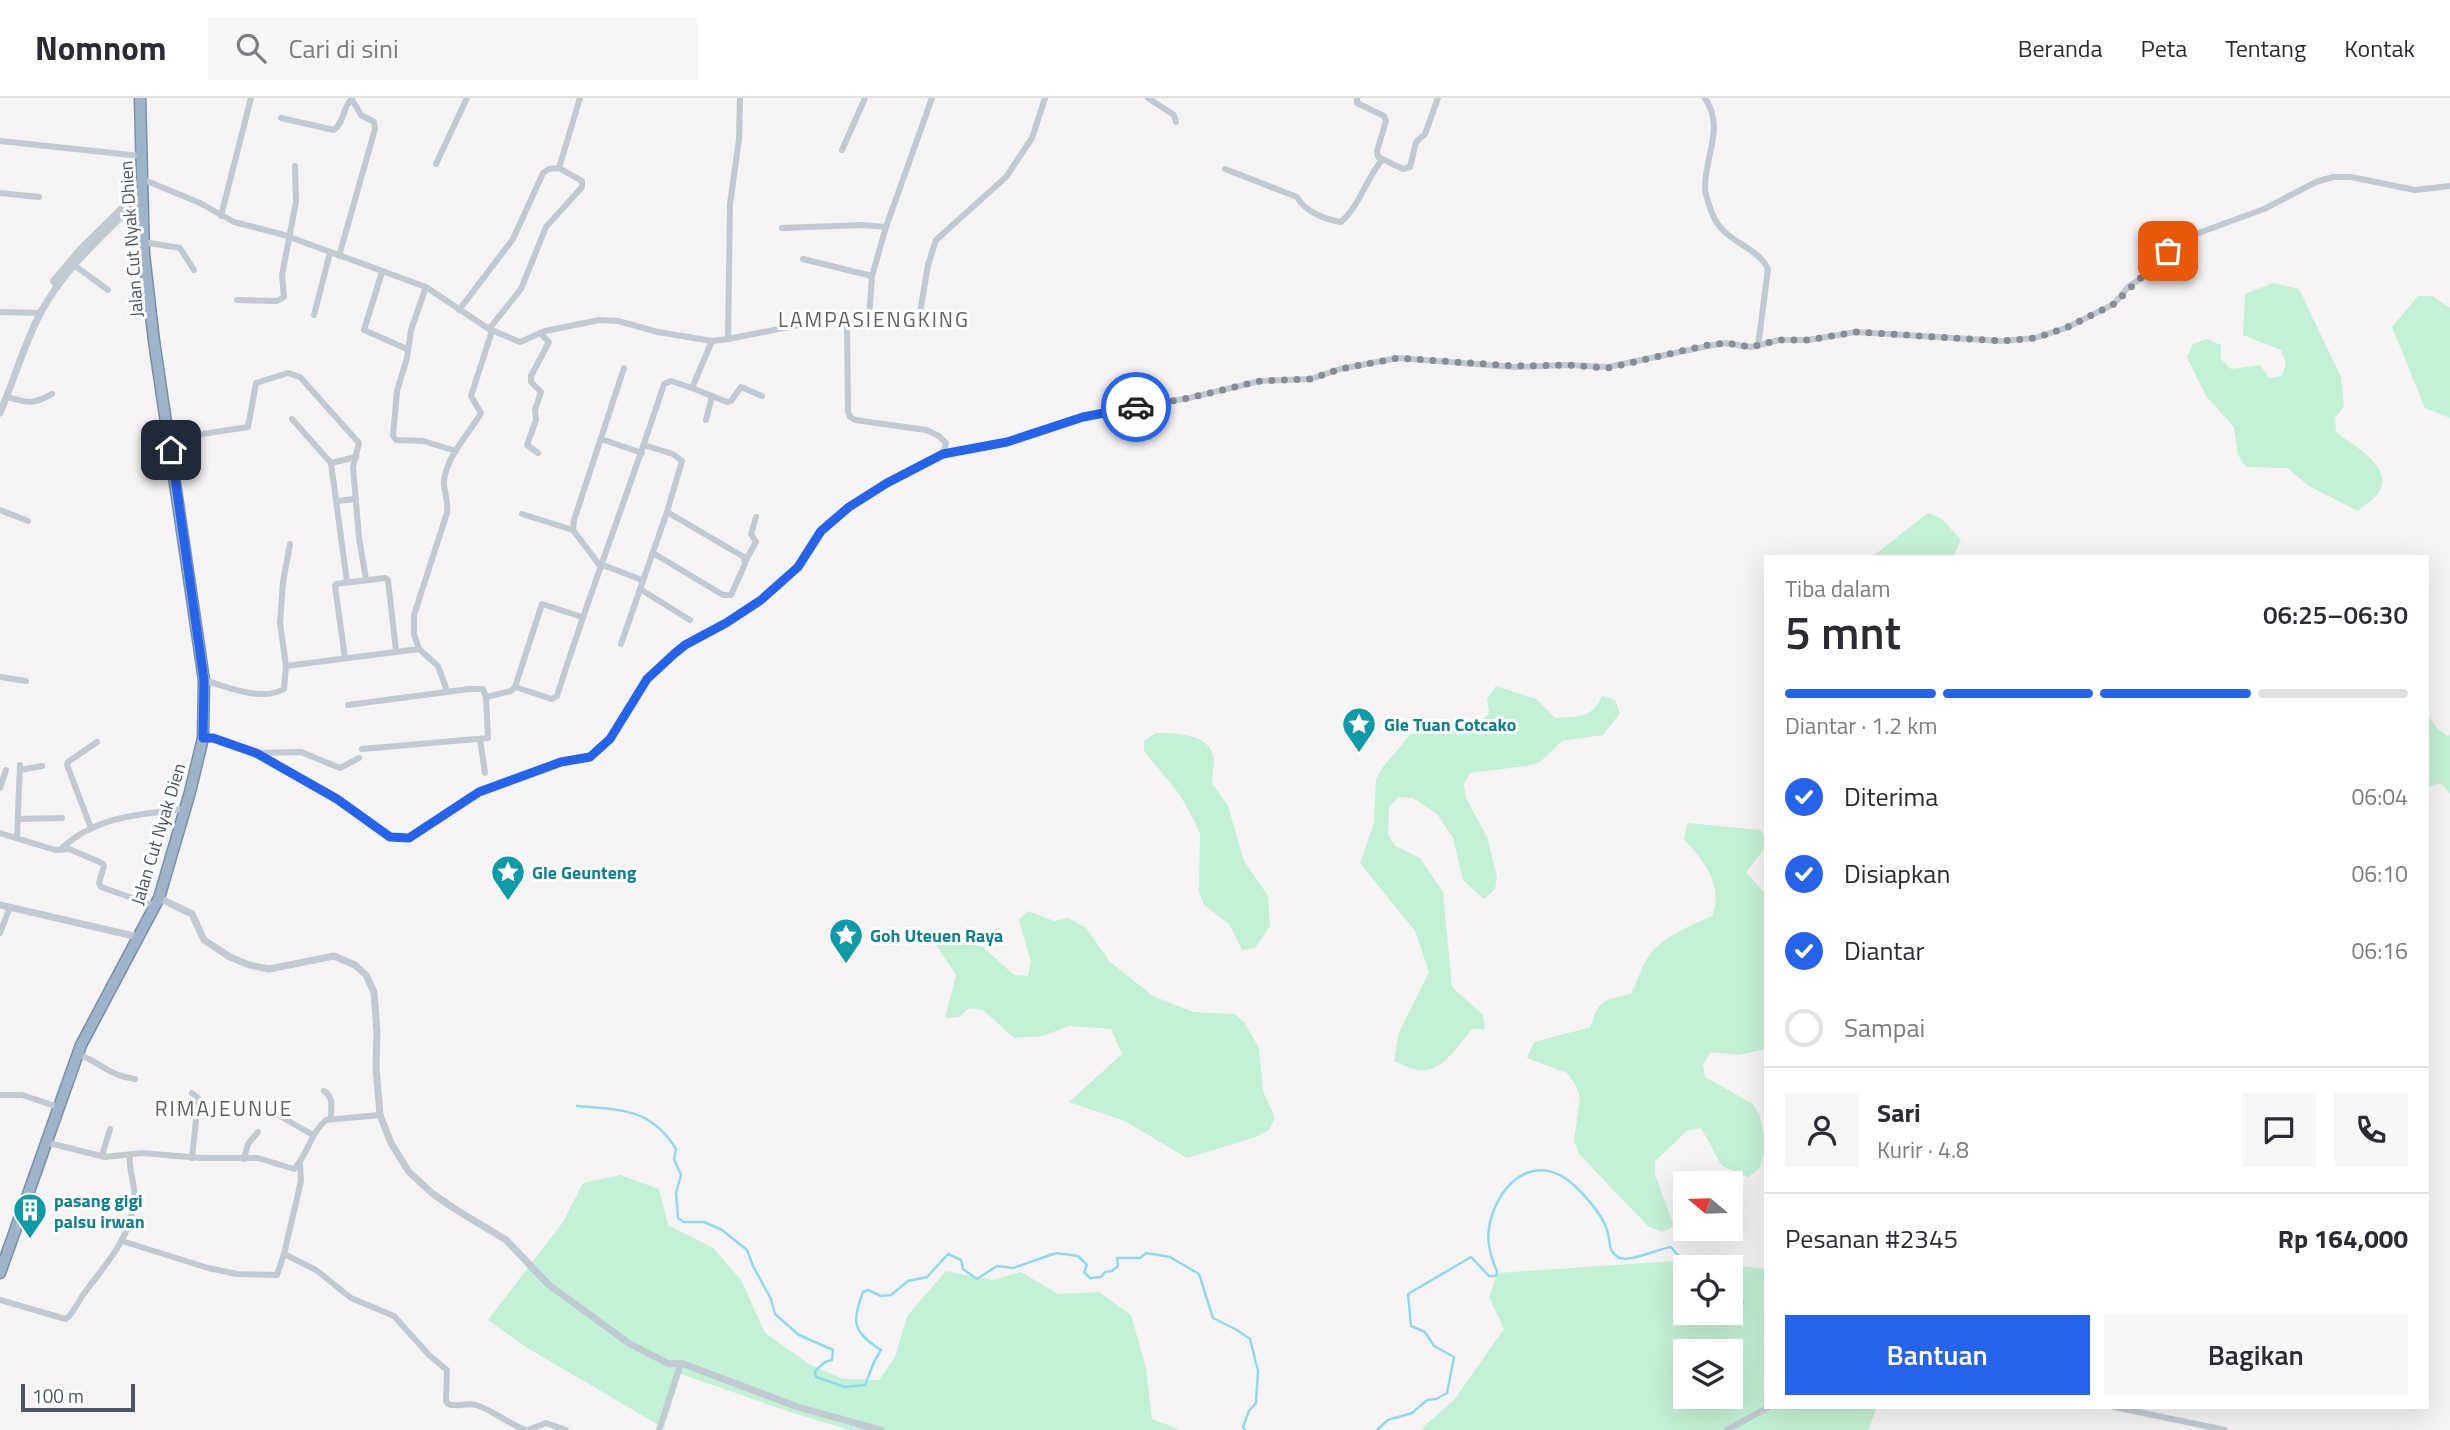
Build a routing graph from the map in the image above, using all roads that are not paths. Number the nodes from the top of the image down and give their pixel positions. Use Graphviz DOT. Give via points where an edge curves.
graph roads {
  1 [pos="140,98"];
  2 [pos="250,98"];
  3 [pos="467,98"];
  4 [pos="580,98"];
  5 [pos="740,98"];
  6 [pos="865,98"];
  7 [pos="932,98"];
  8 [pos="1045,98"];
  9 [pos="1148,98"];
  10 [pos="1357,98"];
  11 [pos="1438,98"];
  12 [pos="1705,98"];
  13 [pos="351,99"];
  14 [pos="281,118"];
  15 [pos="1176,122"];
  16 [pos="0,141"];
  17 [pos="842,150"];
  18 [pos="141,156"];
  19 [pos="1382,160"];
  20 [pos="436,164"];
  21 [pos="295,166"];
  22 [pos="559,168"];
  23 [pos="1225,169"];
  24 [pos="2450,186"];
  25 [pos="141,188"];
  26 [pos="0,193"];
  27 [pos="39,197"];
  28 [pos="221,216"];
  29 [pos="886,227"];
  30 [pos="782,228"];
  31 [pos="290,238"];
  32 [pos="144,242"];
  33 [pos="83,251"];
  34 [pos="330,253"];
  35 [pos="339,256"];
  36 [pos="803,259"];
  37 [pos="74,265"];
  38 [pos="194,270"];
  39 [pos="382,272"];
  40 [pos="872,276"];
  41 [pos="55,285"];
  42 [pos="426,287"];
  43 [pos="108,290"];
  44 [pos="237,300"];
  45 [pos="459,310"];
  46 [pos="0,312"];
  47 [pos="41,313"];
  48 [pos="314,316"];
  49 [pos="869,318"];
  50 [pos="847,320"];
  51 [pos="491,330"];
  52 [pos="540,333"];
  53 [pos="728,339"];
  54 [pos="712,341"];
  55 [pos="1758,346"];
  56 [pos="407,349"];
  57 [pos="624,368"];
  58 [pos="160,379"];
  59 [pos="692,388"];
  60 [pos="52,394"];
  61 [pos="712,396"];
  62 [pos="762,396"];
  63 [pos="4,400"];
  64 [pos="0,413"];
  65 [pos="292,419"];
  66 [pos="706,420"];
  67 [pos="170,439"];
  68 [pos="601,439"];
  69 [pos="645,445"];
  70 [pos="456,451"];
  71 [pos="538,453"];
  72 [pos="642,453"];
  73 [pos="943,454"];
  74 [pos="356,457"];
  75 [pos="331,463"];
  76 [pos="356,499"];
  77 [pos="337,501"];
  78 [pos="0,510"];
  79 [pos="667,512"];
  80 [pos="522,514"];
  81 [pos="756,517"];
  82 [pos="28,521"];
  83 [pos="573,530"];
  84 [pos="359,538"];
  85 [pos="342,540"];
  86 [pos="290,544"];
  87 [pos="653,553"];
  88 [pos="746,560"];
  89 [pos="602,566"];
  90 [pos="366,579"];
  91 [pos="642,580"];
  92 [pos="347,582"];
  93 [pos="640,589"];
  94 [pos="582,617"];
  95 [pos="690,620"];
  96 [pos="621,644"];
  97 [pos="419,649"];
  98 [pos="396,651"];
  99 [pos="345,658"];
  100 [pos="286,666"];
  101 [pos="0,677"];
  102 [pos="204,680"];
  103 [pos="26,681"];
  104 [pos="515,687"];
  105 [pos="447,691"];
  106 [pos="486,697"];
  107 [pos="348,705"];
  108 [pos="203,738"];
  109 [pos="480,739"];
  110 [pos="97,742"];
  111 [pos="362,750"];
  112 [pos="256,753"];
  113 [pos="359,758"];
  114 [pos="42,766"];
  115 [pos="6,769"];
  116 [pos="485,773"];
  117 [pos="0,788"];
  118 [pos="185,809"];
  119 [pos="62,818"];
  120 [pos="19,819"];
  121 [pos="91,828"];
  122 [pos="0,834"];
  123 [pos="17,838"];
  124 [pos="62,848"];
  125 [pos="157,902"];
  126 [pos="0,905"];
  127 [pos="10,907"];
  128 [pos="0,933"];
  129 [pos="138,937"];
  130 [pos="78,1054"];
  131 [pos="135,1079"];
  132 [pos="324,1091"];
  133 [pos="192,1093"];
  134 [pos="0,1095"];
  135 [pos="58,1107"];
  136 [pos="271,1111"];
  137 [pos="380,1115"];
  138 [pos="331,1118"];
  139 [pos="110,1129"];
  140 [pos="258,1132"];
  141 [pos="313,1135"];
  142 [pos="45,1142"];
  143 [pos="102,1156"];
  144 [pos="130,1156"];
  145 [pos="191,1158"];
  146 [pos="244,1159"];
  147 [pos="300,1164"];
  148 [pos="122,1241"];
  149 [pos="284,1254"];
  150 [pos="0,1273"];
  151 [pos="0,1300"];
  152 [pos="681,1363"];
  153 [pos="1765,1409"];
  154 [pos="2124,1409"];
  155 [pos="527,1430"];
  156 [pos="566,1430"];
  157 [pos="659,1430"];
  158 [pos="881,1430"];
  159 [pos="1727,1430"];
  160 [pos="2225,1430"];
  1 -- 18 [label="highway, Jalan Cut Nyak Dhien"];
  2 -- 28 [label="street"];
  3 -- 20 [label="street"];
  4 -- 22 [label="street"];
  5 -- 53 [label="street" via="730,204"];
  6 -- 17 [label="street"];
  7 -- 29 [label="street"];
  8 -- 49 [label="street" via="1032,138 1006,177 936,240 917,322 908,325"];
  9 -- 15 [label="street" via="1174,115"];
  10 -- 19 [label="street" via="1357,103 1384,116 1377,151"];
  11 -- 19 [label="street" via="1425,134 1416,142 1410,167 1403,169"];
  12 -- 55 [label="street" via="1714,126 1705,188 1712,213 1718,227 1762,260 1768,270"];
  13 -- 14 [label="street" via="334,130"];
  13 -- 35 [label="street" via="361,115 374,122 375,129"];
  16 -- 18 [label="street"];
  18 -- 25 [label="highway, Jalan Cut Nyak Dhien"];
  19 -- 23 [label="street" via="1341,222 1303,206 1297,197"];
  21 -- 31 [label="street"];
  22 -- 45 [label="street" via="543,173 513,239"];
  22 -- 51 [label="street" via="582,181 582,187 546,227 521,289"];
  24 -- 55 [label="street" via="2415,190 2351,177 2316,182 2264,209 2185,238 2114,304 2035,338 2002,341 1856,332"];
  25 -- 28 [label="street" via="200,203"];
  25 -- 32 [label="highway, Jalan Cut Nyak Dhien"];
  25 -- 33 [label="street"];
  26 -- 27 [label="street"];
  28 -- 31 [label="street"];
  29 -- 30 [label="street"];
  29 -- 40 [label="street"];
  31 -- 34 [label="street"];
  31 -- 44 [label="street" via="282,300"];
  32 -- 38 [label="street" via="180,248"];
  32 -- 58 [label="highway, Jalan Cut Nyak Dhien"];
  33 -- 37 [label="street"];
  33 -- 41 [label="street"];
  34 -- 35 [label="street"];
  34 -- 48 [label="street"];
  35 -- 39 [label="street"];
  36 -- 40 [label="street"];
  37 -- 41 [label="street"];
  37 -- 43 [label="street"];
  39 -- 42 [label="street"];
  39 -- 56 [label="street" via="364,330"];
  40 -- 49 [label="street"];
  41 -- 47 [label="street"];
  42 -- 45 [label="street"];
  42 -- 56 [label="street"];
  45 -- 51 [label="street"];
  46 -- 47 [label="street"];
  47 -- 63 [label="street"];
  49 -- 50 [label="street"];
  50 -- 53 [label="street"];
  50 -- 73 [label="street" via="850,417 933,432 946,443"];
  51 -- 52 [label="street" via="521,342"];
  51 -- 70 [label="street" via="471,396 481,413"];
  52 -- 54 [label="street" via="599,320"];
  52 -- 71 [label="street" via="550,342 531,376 541,392 527,445"];
  53 -- 54 [label="street"];
  54 -- 59 [label="street"];
  55 -- 73 [label="street" via="1708,345 1608,368 1398,358 1311,379 1267,380 1083,417 1007,442"];
  56 -- 70 [label="street" via="397,391 394,439 423,441"];
  57 -- 68 [label="street"];
  58 -- 67 [label="highway, Jalan Cut Nyak Dien"];
  59 -- 61 [label="street"];
  59 -- 69 [label="street" via="671,381 664,384"];
  60 -- 63 [label="street" via="29,404"];
  61 -- 62 [label="street" via="731,401 741,387"];
  61 -- 66 [label="street"];
  63 -- 64 [label="street"];
  65 -- 75 [label="street"];
  67 -- 74 [label="street" via="248,427 256,383 288,373 300,377 349,430 359,443"];
  67 -- 102 [label="highway, Jalan Cut Nyak Dien"];
  68 -- 72 [label="street"];
  68 -- 83 [label="street"];
  69 -- 72 [label="street"];
  69 -- 79 [label="street" via="682,461"];
  70 -- 97 [label="street" via="444,480 447,513 414,615"];
  72 -- 89 [label="street"];
  73 -- 112 [label="street" via="849,507 821,531 793,573 761,600 674,654 647,679 610,739 590,757 561,762 479,792 409,838 390,837 337,799"];
  74 -- 75 [label="street"];
  74 -- 76 [label="street"];
  75 -- 77 [label="street"];
  76 -- 77 [label="street"];
  76 -- 84 [label="street"];
  77 -- 85 [label="street"];
  78 -- 82 [label="street"];
  79 -- 87 [label="street"];
  79 -- 88 [label="street"];
  80 -- 83 [label="street"];
  81 -- 88 [label="street" via="751,534 756,540"];
  83 -- 89 [label="street"];
  84 -- 85 [label="street"];
  84 -- 90 [label="street"];
  85 -- 92 [label="street"];
  86 -- 100 [label="street" via="280,623"];
  87 -- 88 [label="street" via="723,595 731,595"];
  87 -- 91 [label="street"];
  89 -- 91 [label="street"];
  89 -- 94 [label="street"];
  90 -- 92 [label="street"];
  90 -- 98 [label="street" via="388,580"];
  91 -- 93 [label="street"];
  92 -- 99 [label="street" via="335,586"];
  93 -- 95 [label="street"];
  93 -- 96 [label="street"];
  94 -- 104 [label="street" via="555,699"];
  94 -- 104 [label="street" via="542,604"];
  97 -- 98 [label="street"];
  97 -- 105 [label="street" via="436,664"];
  98 -- 99 [label="street"];
  99 -- 100 [label="street"];
  100 -- 102 [label="street" via="284,689 272,694"];
  101 -- 103 [label="street"];
  102 -- 108 [label="highway, Jalan Cut Nyak Dien"];
  104 -- 106 [label="street"];
  105 -- 106 [label="street" via="483,689"];
  105 -- 107 [label="street"];
  106 -- 109 [label="street" via="490,735"];
  108 -- 112 [label="street"];
  108 -- 118 [label="highway, Jalan Cut Nyak Dien"];
  109 -- 111 [label="street"];
  109 -- 116 [label="street"];
  110 -- 121 [label="street" via="67,765"];
  112 -- 113 [label="street" via="301,752 343,768"];
  114 -- 120 [label="street" via="20,767"];
  115 -- 117 [label="street"];
  118 -- 121 [label="street" via="130,814"];
  118 -- 125 [label="highway, Jalan Cut Nyak Dien"];
  119 -- 120 [label="street"];
  120 -- 123 [label="street"];
  121 -- 124 [label="street"];
  122 -- 123 [label="street"];
  123 -- 124 [label="street"];
  124 -- 125 [label="street" via="103,864 101,887"];
  125 -- 129 [label="highway, Jalan Cut Nyak Dien"];
  125 -- 137 [label="street" via="192,914 204,940 248,965 269,969 334,956 366,975 376,1008"];
  126 -- 127 [label="street"];
  127 -- 128 [label="street"];
  127 -- 129 [label="street"];
  129 -- 130 [label="highway, Jalan Cut Nyak Dien"];
  130 -- 131 [label="street" via="109,1072"];
  130 -- 135 [label="highway, Jalan Cut Nyak Dien"];
  132 -- 138 [label="street" via="330,1097"];
  133 -- 145 [label="street" via="198,1102"];
  134 -- 135 [label="street" via="22,1095"];
  135 -- 142 [label="highway, Jalan Cut Nyak Dien"];
  136 -- 141 [label="street"];
  137 -- 138 [label="street"];
  137 -- 152 [label="street" via="409,1172 433,1194 506,1240 549,1285 630,1344 669,1364"];
  138 -- 141 [label="street"];
  139 -- 143 [label="street"];
  140 -- 146 [label="street"];
  141 -- 147 [label="street"];
  142 -- 143 [label="street"];
  142 -- 150 [label="highway, Jalan Cut Nyak Dien"];
  143 -- 144 [label="street"];
  144 -- 145 [label="street"];
  144 -- 148 [label="street" via="135,1203"];
  145 -- 146 [label="street"];
  146 -- 147 [label="street" via="258,1158 290,1169"];
  147 -- 149 [label="street" via="301,1181"];
  148 -- 149 [label="street" via="237,1274 277,1275"];
  148 -- 151 [label="street" via="66,1319"];
  149 -- 155 [label="street" via="316,1269 351,1298 389,1312 403,1324 447,1370 448,1404 477,1405"];
  152 -- 157 [label="street"];
  152 -- 158 [label="street" via="798,1407"];
  153 -- 159 [label="street"];
  154 -- 160 [label="street"];
  155 -- 156 [label="street" via="546,1423"];
}
